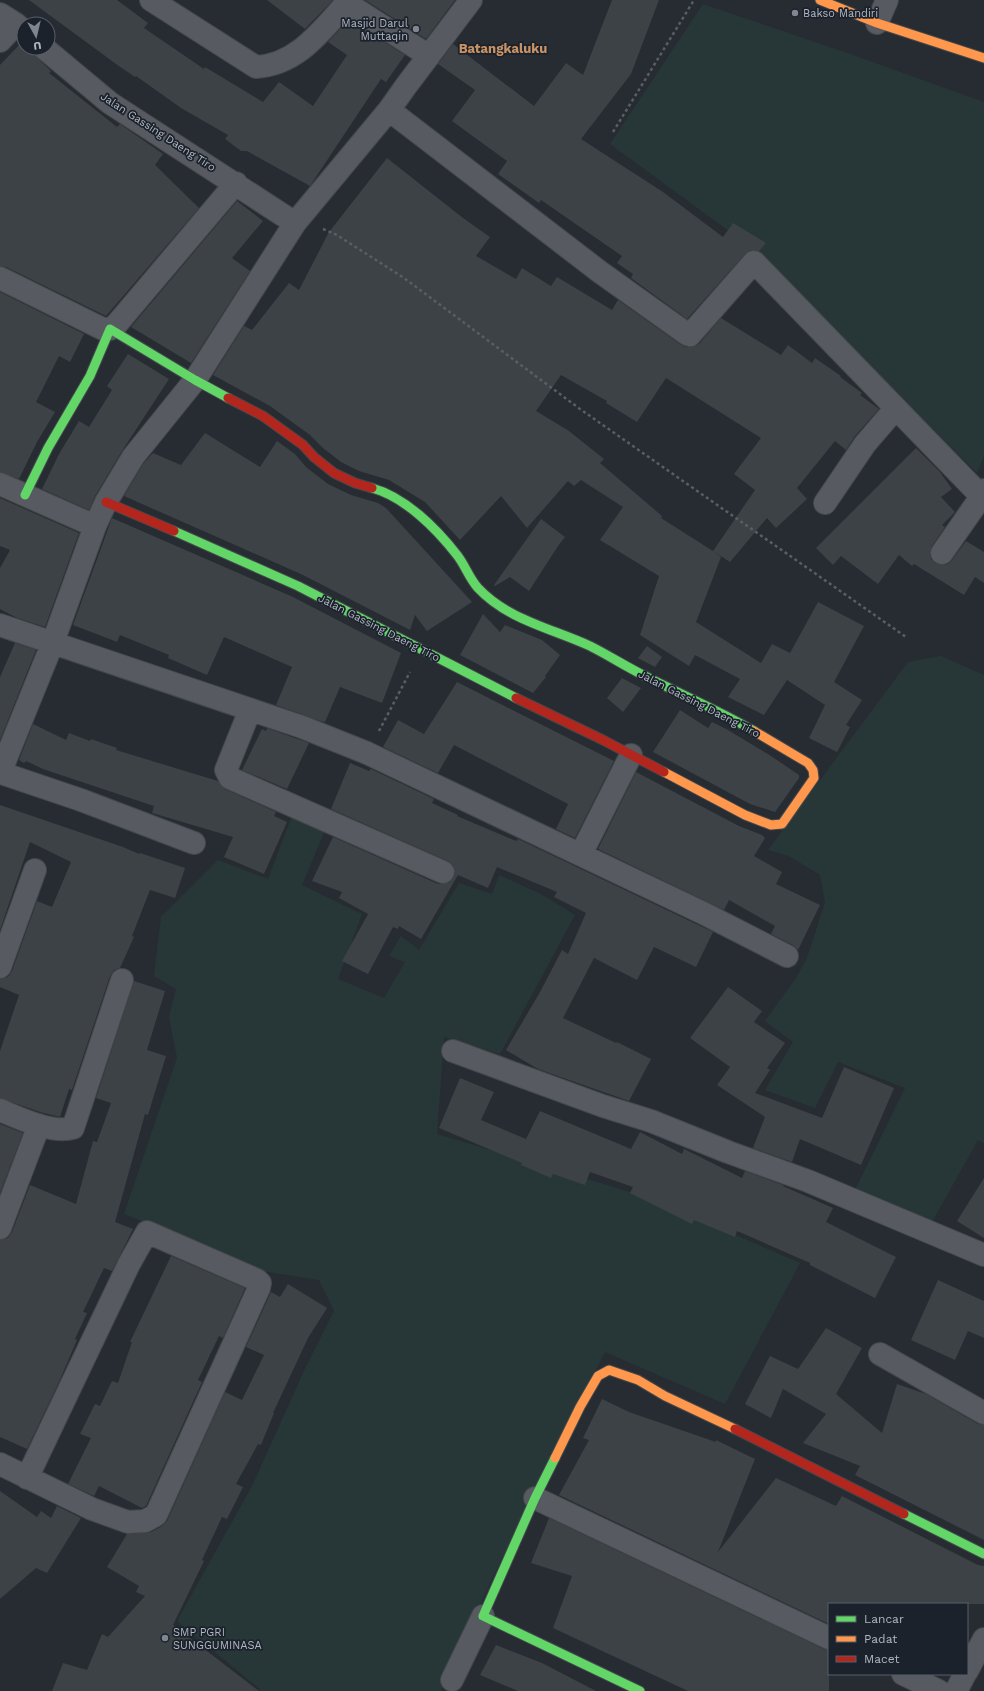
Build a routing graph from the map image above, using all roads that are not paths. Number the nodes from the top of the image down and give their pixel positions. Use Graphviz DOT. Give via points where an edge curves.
graph roads {
  1 [pos="151,0"];
  2 [pos="471,0"];
  3 [pos="820,0"];
  4 [pos="887,0"];
  5 [pos="13,23"];
  6 [pos="877,23"];
  7 [pos="0,41"];
  8 [pos="54,56"];
  9 [pos="429,56"];
  10 [pos="984,58"];
  11 [pos="389,110"];
  12 [pos="236,184"];
  13 [pos="302,214"];
  14 [pos="0,278"];
  15 [pos="110,329"];
  16 [pos="195,380"];
  17 [pos="896,408"];
  18 [pos="0,484"];
  19 [pos="25,495"];
  20 [pos="983,496"];
  21 [pos="106,502"];
  22 [pos="825,503"];
  23 [pos="95,526"];
  24 [pos="942,553"];
  25 [pos="0,625"];
  26 [pos="53,642"];
  27 [pos="250,710"];
  28 [pos="631,755"];
  29 [pos="0,773"];
  30 [pos="194,843"];
  31 [pos="581,854"];
  32 [pos="35,870"];
  33 [pos="443,872"];
  34 [pos="787,956"];
  35 [pos="0,967"];
  36 [pos="122,980"];
  37 [pos="453,1051"];
  38 [pos="0,1110"];
  39 [pos="40,1125"];
  40 [pos="0,1228"];
  41 [pos="984,1255"];
  42 [pos="880,1354"];
  43 [pos="984,1413"];
  44 [pos="0,1464"];
  45 [pos="27,1478"];
  46 [pos="535,1498"];
  47 [pos="984,1554"];
  48 [pos="483,1616"];
  49 [pos="828,1638"];
  50 [pos="984,1639"];
  51 [pos="968,1669"];
  52 [pos="905,1675"];
  53 [pos="964,1675"];
  54 [pos="452,1680"];
  55 [pos="640,1691"];
  56 [pos="939,1691"];
  57 [pos="956,1691"];
  1 -- 9 [label="street" via="256,67 272,64 300,51 311,43 343,7 347,6 351,6"];
  2 -- 9 [label="street"];
  3 -- 6 [label="street"];
  4 -- 6 [label="street"];
  5 -- 7 [label="street"];
  6 -- 10 [label="street"];
  8 -- 12 [label="street, Jalan Gassing Daeng Tiro" via="110,103"];
  9 -- 11 [label="street"];
  11 -- 13 [label="street"];
  11 -- 17 [label="street" via="600,272 687,334 690,335 754,262"];
  12 -- 13 [label="street, Jalan Gassing Daeng Tiro"];
  12 -- 15 [label="street" via="166,268"];
  13 -- 16 [label="street"];
  14 -- 15 [label="street, Jalan Gassing Daeng Tiro" via="103,329"];
  15 -- 16 [label="street, Jalan Gassing Daeng Tiro"];
  15 -- 19 [label="street" via="90,376 48,448"];
  16 -- 21 [label="street" via="133,457"];
  16 -- 28 [label="street, Jalan Gassing Daeng Tiro" via="249,407 282,428 334,473 354,483 383,491 418,512 457,555 477,587 514,616 589,646 734,719 808,763 815,772 814,778 782,824 771,826"];
  17 -- 20 [label="street"];
  17 -- 22 [label="street" via="865,444"];
  18 -- 19 [label="street"];
  19 -- 23 [label="street"];
  20 -- 24 [label="street"];
  21 -- 23 [label="street"];
  21 -- 28 [label="street, Jalan Gassing Daeng Tiro" via="298,586"];
  23 -- 26 [label="street"];
  25 -- 26 [label="street"];
  26 -- 27 [label="street"];
  26 -- 29 [label="street"];
  27 -- 31 [label="street" via="367,753"];
  27 -- 33 [label="street" via="226,770 230,778"];
  28 -- 31 [label="street"];
  29 -- 30 [label="street" via="81,800"];
  31 -- 34 [label="street"];
  32 -- 35 [label="street"];
  36 -- 39 [label="street" via="75,1126 61,1130"];
  37 -- 41 [label="street" via="808,1181"];
  38 -- 39 [label="street"];
  39 -- 40 [label="street"];
  42 -- 43 [label="street"];
  44 -- 45 [label="street"];
  45 -- 45 [label="street" via="126,1271 148,1232 260,1283 156,1515 145,1521 128,1522 92,1509"];
  46 -- 47 [label="street" via="594,1382 598,1376 609,1370 638,1380 665,1396"];
  46 -- 48 [label="street"];
  46 -- 49 [label="street"];
  48 -- 54 [label="street"];
  48 -- 55 [label="street"];
  50 -- 51 [label="street"];
  52 -- 56 [label="street"];
  53 -- 57 [label="street"];
}
